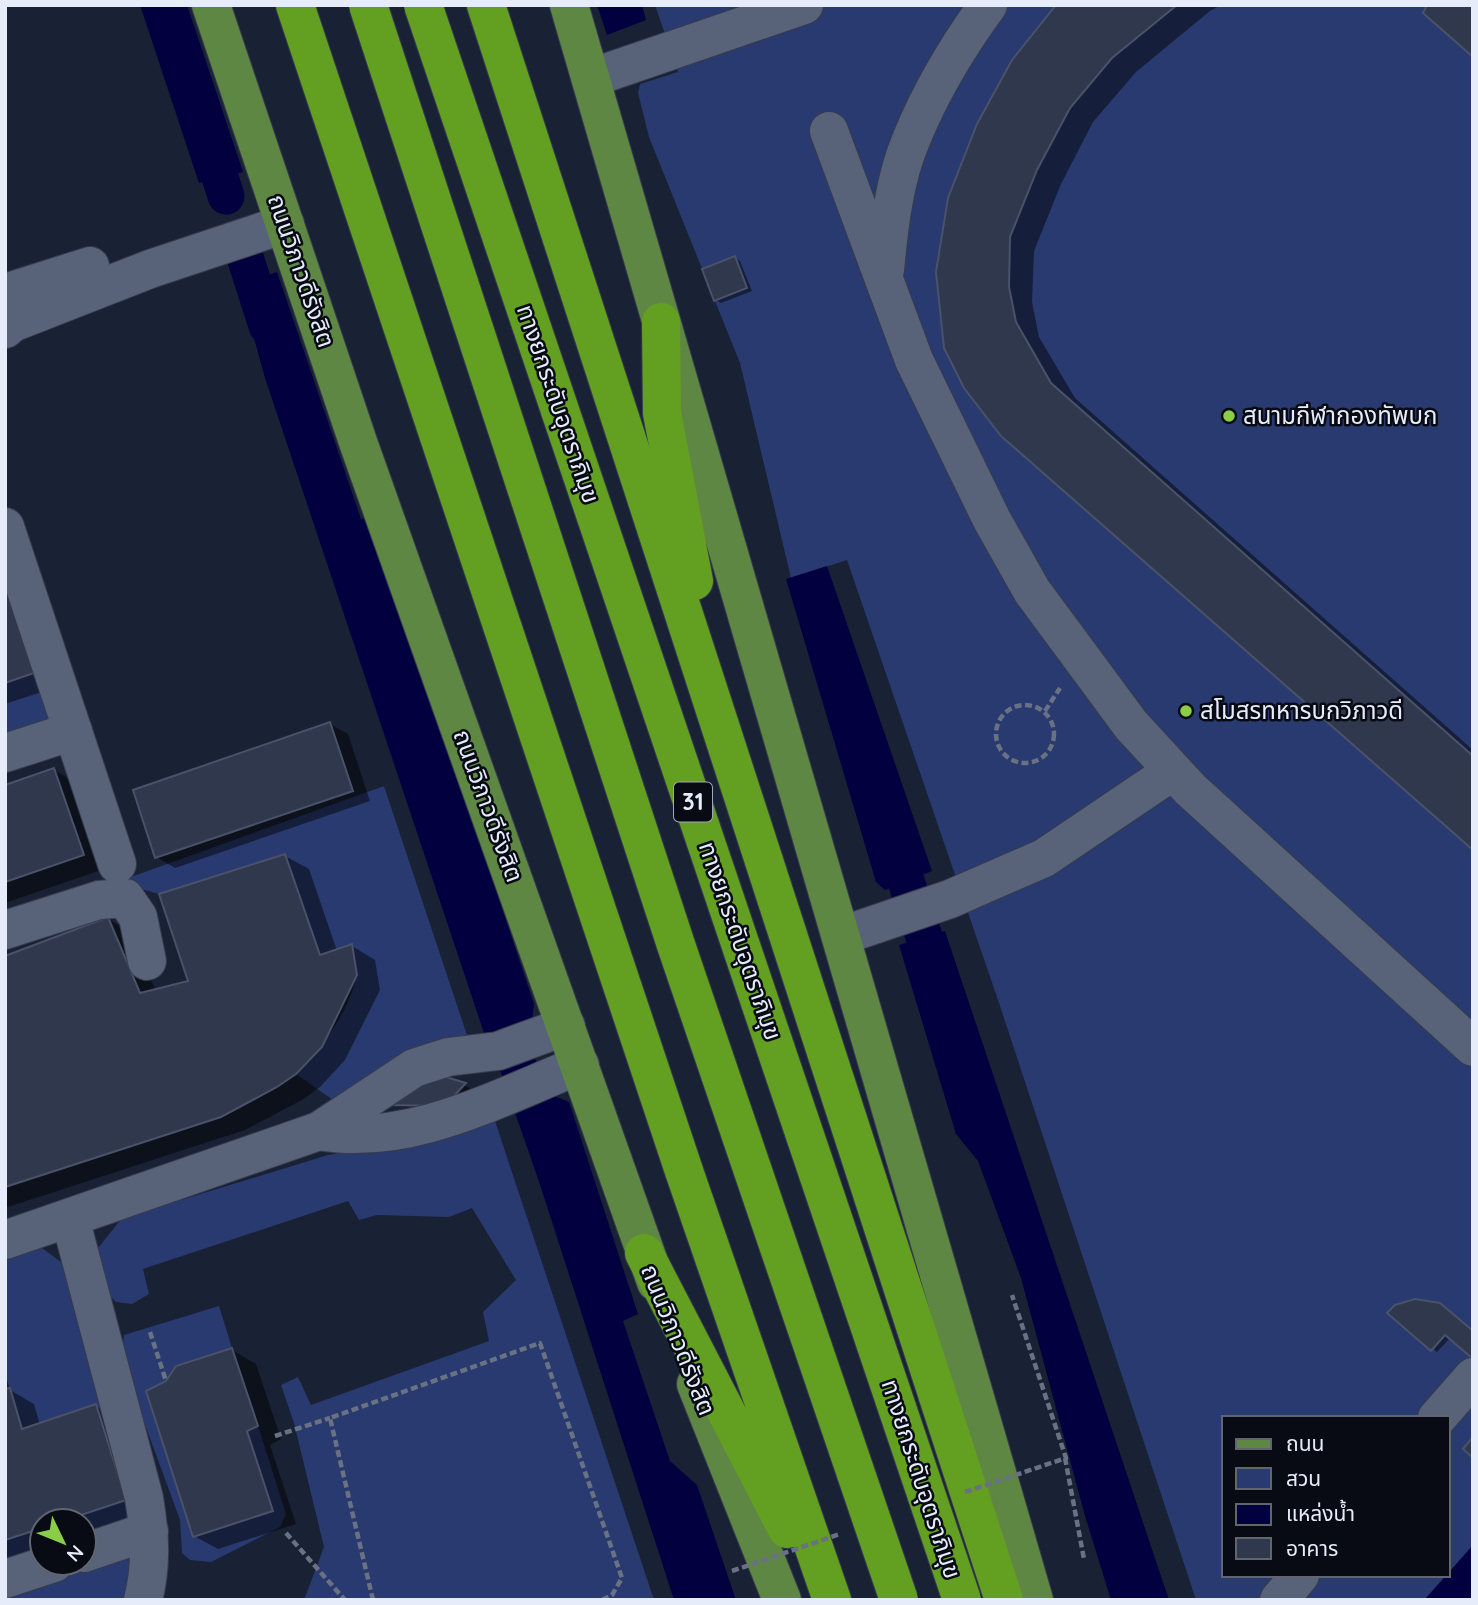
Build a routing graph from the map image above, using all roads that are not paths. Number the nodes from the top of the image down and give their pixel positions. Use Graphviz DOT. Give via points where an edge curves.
graph roads {
  1 [pos="211,5"];
  2 [pos="295,5"];
  3 [pos="368,5"];
  4 [pos="423,5"];
  5 [pos="486,5"];
  6 [pos="569,5"];
  7 [pos="804,5"];
  8 [pos="988,5"];
  9 [pos="592,78"];
  10 [pos="830,131"];
  11 [pos="281,211"];
  12 [pos="884,279"];
  13 [pos="5,293"];
  14 [pos="662,323"];
  15 [pos="5,329"];
  16 [pos="5,527"];
  17 [pos="695,642"];
  18 [pos="73,731"];
  19 [pos="5,753"];
  20 [pos="1173,771"];
  21 [pos="117,864"];
  22 [pos="5,930"];
  23 [pos="841,936"];
  24 [pos="147,961"];
  25 [pos="566,1026"];
  26 [pos="1473,1046"];
  27 [pos="580,1065"];
  28 [pos="319,1130"];
  29 [pos="70,1218"];
  30 [pos="5,1240"];
  31 [pos="644,1253"];
  32 [pos="1473,1377"];
  33 [pos="1439,1416"];
  34 [pos="149,1531"];
  35 [pos="98,1548"];
  36 [pos="28,1571"];
  37 [pos="1298,1577"];
  38 [pos="5,1579"];
  39 [pos="143,1600"];
  40 [pos="782,1600"];
  41 [pos="823,1600"];
  42 [pos="832,1600"];
  43 [pos="899,1600"];
  44 [pos="962,1600"];
  45 [pos="1004,1600"];
  46 [pos="1034,1600"];
  47 [pos="1279,1600"];
  1 -- 11 [label="main road, ถนนวิภาวดีรังสิต"];
  2 -- 42 [label="highway"];
  3 -- 43 [label="highway, 31, bridge" via="671,932"];
  4 -- 44 [label="highway, ทางยกระดับอุตราภิมุข / 31, bridge"];
  5 -- 17 [label="highway, 31"];
  6 -- 9 [label="main road"];
  7 -- 9 [label="lane"];
  8 -- 12 [label="lane" via="963,40 910,141 890,221"];
  9 -- 14 [label="main road"];
  10 -- 12 [label="lane"];
  11 -- 13 [label="lane"];
  11 -- 15 [label="lane"];
  11 -- 25 [label="main road, ถนนวิภาวดีรังสิต" via="358,442"];
  12 -- 20 [label="lane" via="914,360 1032,591 1131,725"];
  14 -- 17 [label="highway" via="663,413 693,567"];
  14 -- 23 [label="main road"];
  16 -- 18 [label="lane"];
  17 -- 45 [label="highway, 31"];
  18 -- 19 [label="lane"];
  18 -- 21 [label="lane"];
  20 -- 23 [label="lane" via="1044,858 950,899"];
  20 -- 26 [label="lane"];
  22 -- 24 [label="lane" via="99,900 125,898 138,918"];
  23 -- 46 [label="main road"];
  25 -- 27 [label="main road, ถนนวิภาวดีรังสิต"];
  25 -- 28 [label="lane" via="498,1051 448,1057 414,1068"];
  27 -- 28 [label="lane" via="411,1129 349,1136"];
  27 -- 31 [label="main road, ถนนวิภาวดีรังสิต"];
  28 -- 29 [label="lane"];
  29 -- 30 [label="lane"];
  29 -- 34 [label="lane" via="145,1499"];
  31 -- 40 [label="main road, ถนนวิภาวดีรังสิต"];
  31 -- 41 [label="highway"];
  32 -- 33 [label="lane"];
  34 -- 35 [label="lane"];
  34 -- 39 [label="lane"];
  36 -- 38 [label="lane"];
  37 -- 47 [label="lane"];
}
